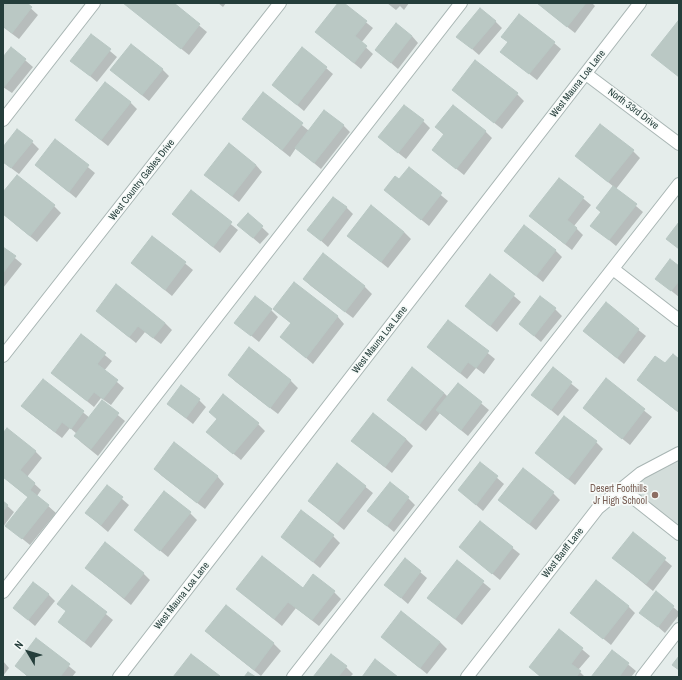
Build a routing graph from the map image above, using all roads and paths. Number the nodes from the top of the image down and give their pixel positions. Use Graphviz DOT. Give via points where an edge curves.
graph roads {
  1 [pos="94,3"];
  2 [pos="280,3"];
  3 [pos="461,3"];
  4 [pos="640,3"];
  5 [pos="586,74"];
  6 [pos="3,120"];
  7 [pos="679,144"];
  8 [pos="679,184"];
  9 [pos="613,269"];
  10 [pos="679,320"];
  11 [pos="3,356"];
  12 [pos="679,453"];
  13 [pos="622,489"];
  14 [pos="679,534"];
  15 [pos="3,592"];
  16 [pos="679,629"];
  17 [pos="119,677"];
  18 [pos="293,677"];
  19 [pos="467,677"];
  20 [pos="642,677"];
  1 -- 6 [label="street"];
  2 -- 11 [label="street, West Country Gables Drive"];
  3 -- 15 [label="street"];
  4 -- 5 [label="street, West Mauna Loa Lane"];
  5 -- 7 [label="street, North 33rd Drive"];
  5 -- 17 [label="street, West Mauna Loa Lane"];
  8 -- 9 [label="street"];
  9 -- 10 [label="street"];
  9 -- 18 [label="street"];
  12 -- 13 [label="street, West Banff Lane" via="641,473"];
  13 -- 14 [label="street"];
  13 -- 19 [label="street, West Banff Lane" via="598,508"];
  16 -- 20 [label="street"];
}
